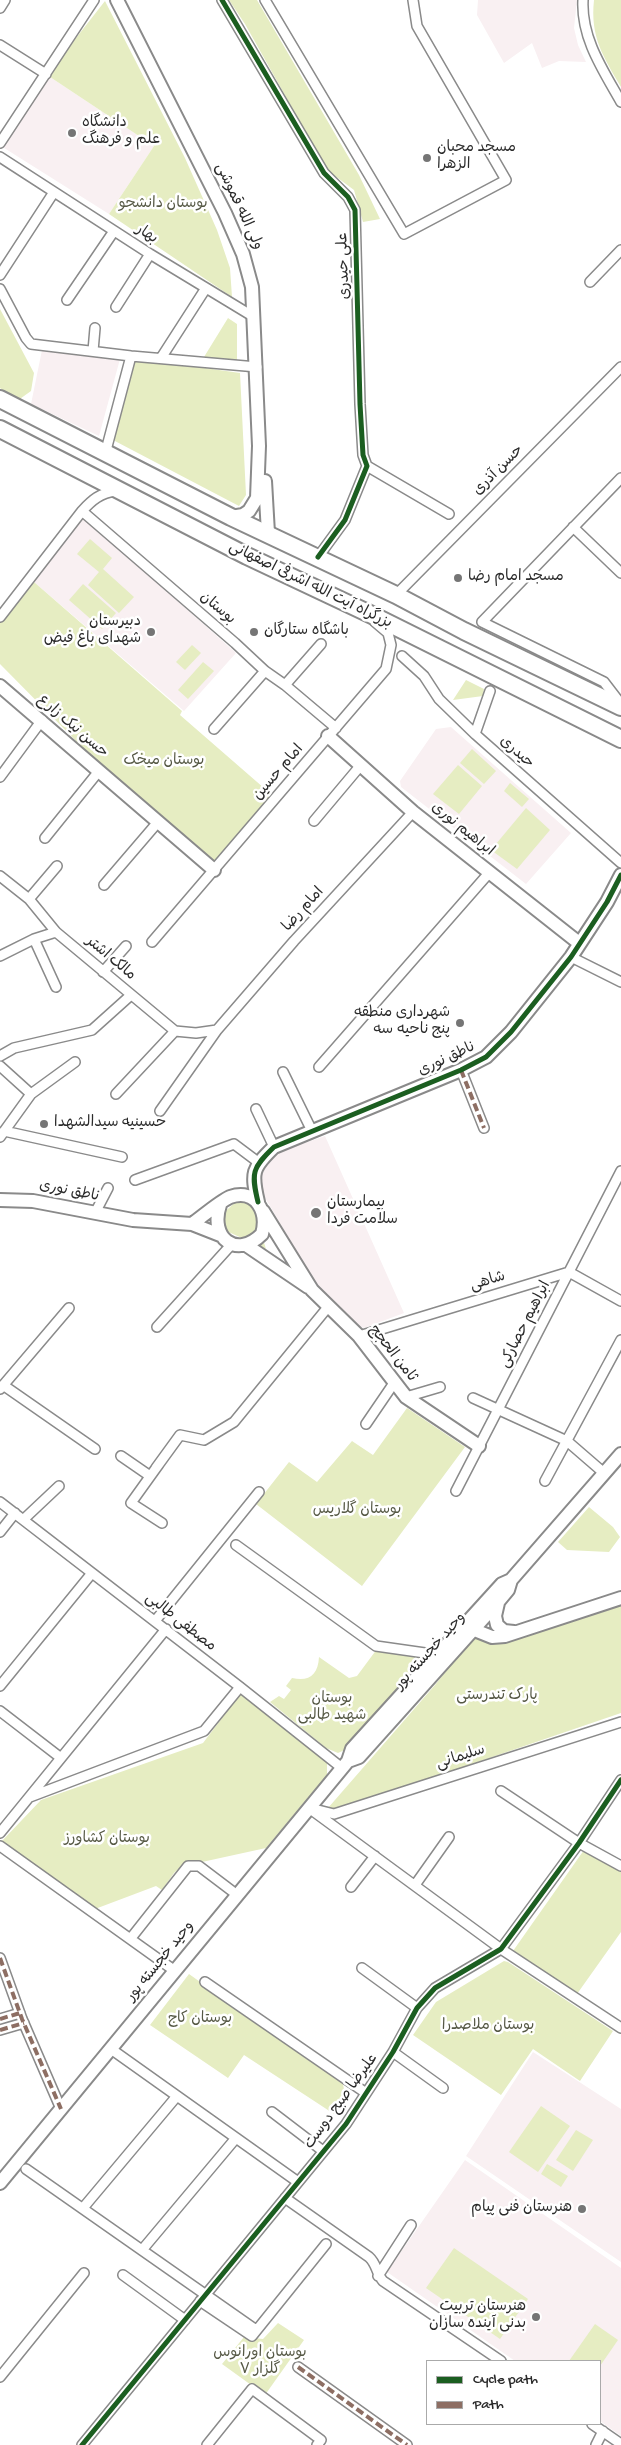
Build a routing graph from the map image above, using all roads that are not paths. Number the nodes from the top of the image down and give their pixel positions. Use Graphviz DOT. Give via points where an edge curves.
graph roads {
  1 [pos="5,0"];
  2 [pos="94,0"];
  3 [pos="117,0"];
  4 [pos="222,0"];
  5 [pos="266,0"];
  6 [pos="413,0"];
  7 [pos="584,0"];
  8 [pos="589,0"];
  9 [pos="0,8"];
  10 [pos="586,20"];
  11 [pos="0,45"];
  12 [pos="46,74"];
  13 [pos="621,102"];
  14 [pos="0,143"];
  15 [pos="0,157"];
  16 [pos="54,192"];
  17 [pos="114,231"];
  18 [pos="621,250"];
  19 [pos="150,254"];
  20 [pos="0,275"];
  21 [pos="590,282"];
  22 [pos="206,288"];
  23 [pos="0,289"];
  24 [pos="67,300"];
  25 [pos="116,307"];
  26 [pos="254,317"];
  27 [pos="95,328"];
  28 [pos="93,351"];
  29 [pos="131,356"];
  30 [pos="160,358"];
  31 [pos="256,367"];
  32 [pos="621,367"];
  33 [pos="0,393"];
  34 [pos="0,399"];
  35 [pos="22,409"];
  36 [pos="0,429"];
  37 [pos="259,446"];
  38 [pos="105,454"];
  39 [pos="367,466"];
  40 [pos="620,481"];
  41 [pos="118,491"];
  42 [pos="82,511"];
  43 [pos="449,514"];
  44 [pos="231,517"];
  45 [pos="574,527"];
  46 [pos="268,534"];
  47 [pos="318,557"];
  48 [pos="621,573"];
  49 [pos="396,595"];
  50 [pos="372,615"];
  51 [pos="0,617"];
  52 [pos="445,621"];
  53 [pos="320,644"];
  54 [pos="490,644"];
  55 [pos="433,647"];
  56 [pos="402,656"];
  57 [pos="477,668"];
  58 [pos="265,671"];
  59 [pos="285,685"];
  60 [pos="0,686"];
  61 [pos="490,691"];
  62 [pos="621,706"];
  63 [pos="42,720"];
  64 [pos="214,729"];
  65 [pos="332,732"];
  66 [pos="475,734"];
  67 [pos="621,739"];
  68 [pos="361,765"];
  69 [pos="98,771"];
  70 [pos="0,777"];
  71 [pos="413,812"];
  72 [pos="314,821"];
  73 [pos="158,822"];
  74 [pos="45,838"];
  75 [pos="621,863"];
  76 [pos="57,866"];
  77 [pos="214,870"];
  78 [pos="489,872"];
  79 [pos="621,875"];
  80 [pos="0,876"];
  81 [pos="104,885"];
  82 [pos="29,899"];
  83 [pos="56,932"];
  84 [pos="34,939"];
  85 [pos="152,942"];
  86 [pos="579,943"];
  87 [pos="126,946"];
  88 [pos="0,956"];
  89 [pos="571,957"];
  90 [pos="103,972"];
  91 [pos="621,982"];
  92 [pos="56,987"];
  93 [pos="131,995"];
  94 [pos="217,1030"];
  95 [pos="175,1031"];
  96 [pos="0,1056"];
  97 [pos="75,1062"];
  98 [pos="0,1066"];
  99 [pos="319,1067"];
  100 [pos="461,1070"];
  101 [pos="283,1072"];
  102 [pos="32,1094"];
  103 [pos="116,1094"];
  104 [pos="256,1109"];
  105 [pos="160,1111"];
  106 [pos="484,1128"];
  107 [pos="312,1131"];
  108 [pos="2,1134"];
  109 [pos="274,1147"];
  110 [pos="122,1157"];
  111 [pos="258,1162"];
  112 [pos="621,1171"];
  113 [pos="135,1180"];
  114 [pos="253,1180"];
  115 [pos="108,1188"];
  116 [pos="0,1200"];
  117 [pos="225,1201"];
  118 [pos="260,1207"];
  119 [pos="95,1213"];
  120 [pos="192,1224"];
  121 [pos="220,1234"];
  122 [pos="231,1244"];
  123 [pos="246,1245"];
  124 [pos="569,1272"];
  125 [pos="312,1290"];
  126 [pos="621,1301"];
  127 [pos="328,1307"];
  128 [pos="69,1308"];
  129 [pos="156,1327"];
  130 [pos="359,1336"];
  131 [pos="621,1340"];
  132 [pos="394,1383"];
  133 [pos="2,1387"];
  134 [pos="440,1387"];
  135 [pos="406,1397"];
  136 [pos="472,1398"];
  137 [pos="499,1408"];
  138 [pos="366,1424"];
  139 [pos="567,1441"];
  140 [pos="479,1446"];
  141 [pos="95,1448"];
  142 [pos="621,1454"];
  143 [pos="121,1456"];
  144 [pos="155,1469"];
  145 [pos="604,1473"];
  146 [pos="545,1481"];
  147 [pos="59,1486"];
  148 [pos="456,1491"];
  149 [pos="259,1492"];
  150 [pos="0,1502"];
  151 [pos="15,1513"];
  152 [pos="24,1519"];
  153 [pos="162,1523"];
  154 [pos="0,1532"];
  155 [pos="236,1545"];
  156 [pos="92,1572"];
  157 [pos="511,1580"];
  158 [pos="621,1598"];
  159 [pos="498,1602"];
  160 [pos="155,1621"];
  161 [pos="469,1628"];
  162 [pos="166,1629"];
  163 [pos="519,1632"];
  164 [pos="439,1655"];
  165 [pos="0,1686"];
  166 [pos="240,1687"];
  167 [pos="0,1711"];
  168 [pos="621,1722"];
  169 [pos="61,1758"];
  170 [pos="345,1765"];
  171 [pos="621,1780"];
  172 [pos="501,1791"];
  173 [pos="30,1797"];
  174 [pos="309,1808"];
  175 [pos="0,1833"];
  176 [pos="449,1837"];
  177 [pos="579,1843"];
  178 [pos="0,1846"];
  179 [pos="375,1856"];
  180 [pos="621,1866"];
  181 [pos="415,1885"];
  182 [pos="351,1887"];
  183 [pos="232,1891"];
  184 [pos="131,1938"];
  185 [pos="501,1949"];
  186 [pos="0,1958"];
  187 [pos="362,1968"];
  188 [pos="175,1971"];
  189 [pos="205,1982"];
  190 [pos="416,2008"];
  191 [pos="20,2013"];
  192 [pos="0,2019"];
  193 [pos="24,2023"];
  194 [pos="621,2028"];
  195 [pos="0,2030"];
  196 [pos="111,2048"];
  197 [pos="393,2052"];
  198 [pos="443,2088"];
  199 [pos="366,2093"];
  200 [pos="177,2096"];
  201 [pos="61,2109"];
  202 [pos="272,2112"];
  203 [pos="236,2138"];
  204 [pos="323,2151"];
  205 [pos="26,2169"];
  206 [pos="298,2182"];
  207 [pos="0,2183"];
  208 [pos="284,2198"];
  209 [pos="83,2208"];
  210 [pos="411,2225"];
  211 [pos="326,2244"];
  212 [pos="142,2250"];
  213 [pos="84,2274"];
  214 [pos="123,2275"];
  215 [pos="378,2276"];
  216 [pos="203,2298"];
  217 [pos="185,2320"];
  218 [pos="499,2360"];
  219 [pos="298,2367"];
  220 [pos="0,2377"];
  221 [pos="593,2425"];
  222 [pos="603,2432"];
  223 [pos="319,2443"];
  224 [pos="621,2444"];
  225 [pos="82,2445"];
  226 [pos="207,2445"];
  227 [pos="407,2445"];
  228 [pos="596,2445"];
  1 -- 9 [label="street"];
  2 -- 12 [label="street"];
  3 -- 26 [label="street, ولی الله قموشی" via="226,213 248,271"];
  4 -- 39 [label="street, علی حیدری" via="324,173 348,197 355,210 360,404 363,455"];
  5 -- 6 [label="street" via="404,234 506,180 417,26"];
  7 -- 10 [label="street"];
  8 -- 10 [label="street"];
  10 -- 13 [label="street" via="594,54"];
  11 -- 12 [label="street"];
  12 -- 14 [label="street"];
  15 -- 16 [label="street, بهار"];
  16 -- 17 [label="street, بهار"];
  16 -- 20 [label="street"];
  17 -- 19 [label="street, بهار"];
  17 -- 24 [label="street"];
  18 -- 21 [label="street"];
  19 -- 22 [label="street, بهار"];
  19 -- 25 [label="street"];
  22 -- 26 [label="street, بهار"];
  22 -- 30 [label="street"];
  23 -- 28 [label="street" via="31,344"];
  26 -- 31 [label="street, ولی الله قموشی"];
  27 -- 28 [label="street"];
  28 -- 29 [label="street"];
  29 -- 30 [label="street"];
  29 -- 38 [label="street"];
  30 -- 31 [label="street"];
  31 -- 37 [label="street, ولی الله قموشی"];
  32 -- 49 [label="street, حسن آذری"];
  33 -- 35 [label="highway"];
  34 -- 35 [label="highway, بزرگراه آیت الله اشرفی اصفهانی"];
  35 -- 38 [label="highway, بزرگراه آیت الله اشرفی اصفهانی"];
  36 -- 41 [label="highway, بزرگراه آیت الله اشرفی اصفهانی"];
  37 -- 44 [label="street, ولی الله قموشی" via="257,498 249,511"];
  37 -- 46 [label="street, ولی الله قموشی"];
  38 -- 44 [label="highway, بزرگراه آیت الله اشرفی اصفهانی"];
  39 -- 43 [label="street"];
  39 -- 47 [label="street" via="344,520"];
  40 -- 45 [label="street"];
  41 -- 42 [label="street" via="105,492 94,498"];
  41 -- 50 [label="highway, بزرگراه آیت الله اشرفی اصفهانی"];
  42 -- 51 [label="street"];
  42 -- 58 [label="street, بوستان"];
  44 -- 46 [label="highway, بزرگراه آیت الله اشرفی اصفهانی"];
  45 -- 48 [label="street"];
  45 -- 62 [label="street" via="482,622 604,682"];
  46 -- 47 [label="highway, بزرگراه آیت الله اشرفی اصفهانی"];
  47 -- 49 [label="highway, بزرگراه آیت الله اشرفی اصفهانی"];
  49 -- 52 [label="highway, بزرگراه آیت الله اشرفی اصفهانی"];
  50 -- 55 [label="highway, بزرگراه آیت الله اشرفی اصفهانی"];
  50 -- 65 [label="street, امام حسین" via="388,633 390,662"];
  52 -- 54 [label="highway, بزرگراه آیت الله اشرفی اصفهانی"];
  52 -- 55 [label="highway" via="451,630 452,642 443,647"];
  53 -- 59 [label="street"];
  54 -- 57 [label="highway" via="479,644 471,650"];
  54 -- 62 [label="highway, بزرگراه آیت الله اشرفی اصفهانی"];
  55 -- 57 [label="highway, بزرگراه آیت الله اشرفی اصفهانی"];
  56 -- 66 [label="street, حیدری"];
  57 -- 67 [label="highway, بزرگراه آیت الله اشرفی اصفهانی"];
  58 -- 59 [label="street, بوستان"];
  58 -- 64 [label="street"];
  59 -- 65 [label="street, بوستان"];
  60 -- 63 [label="street, حسن نیک زارع"];
  61 -- 66 [label="street"];
  63 -- 69 [label="street, حسن نیک زارع"];
  63 -- 70 [label="street"];
  65 -- 68 [label="street, ابراهیم نوری"];
  65 -- 77 [label="street, امام حسین"];
  66 -- 75 [label="street, حیدری"];
  68 -- 71 [label="street, ابراهیم نوری"];
  68 -- 72 [label="street"];
  69 -- 73 [label="street, حسن نیک زارع"];
  69 -- 74 [label="street"];
  71 -- 78 [label="street, ابراهیم نوری"];
  71 -- 94 [label="street, امام رضا"];
  73 -- 77 [label="street, حسن نیک زارع"];
  73 -- 81 [label="street"];
  76 -- 82 [label="street"];
  77 -- 85 [label="street, امام حسین"];
  78 -- 86 [label="street, ابراهیم نوری"];
  78 -- 99 [label="street"];
  79 -- 86 [label="street, ناطق نوری"];
  80 -- 82 [label="street, مالک اشتر"];
  82 -- 83 [label="street, مالک اشتر"];
  83 -- 84 [label="street"];
  83 -- 90 [label="street, مالک اشتر"];
  84 -- 88 [label="street"];
  84 -- 92 [label="street"];
  86 -- 89 [label="street, ناطق نوری"];
  87 -- 90 [label="street"];
  89 -- 91 [label="street"];
  89 -- 100 [label="street, ناطق نوری" via="511,1032 486,1057"];
  90 -- 93 [label="street, مالک اشتر"];
  93 -- 95 [label="street, مالک اشتر"];
  93 -- 96 [label="street" via="92,1030 14,1048"];
  94 -- 95 [label="street"];
  94 -- 105 [label="street, امام رضا"];
  95 -- 103 [label="street"];
  97 -- 102 [label="street"];
  98 -- 102 [label="street"];
  100 -- 106 [label="street"];
  100 -- 107 [label="street, ناطق نوری"];
  101 -- 107 [label="street"];
  102 -- 108 [label="street"];
  104 -- 109 [label="street"];
  107 -- 109 [label="street, ناطق نوری"];
  108 -- 110 [label="street"];
  109 -- 111 [label="street, ناطق نوری"];
  111 -- 113 [label="street" via="234,1144"];
  111 -- 114 [label="street"];
  112 -- 124 [label="street, ابراهیم حصارکی"];
  114 -- 117 [label="street"];
  114 -- 118 [label="street"];
  115 -- 119 [label="street"];
  116 -- 119 [label="street, ناطق نوری" via="33,1201"];
  117 -- 118 [label="street" via="240,1196"];
  117 -- 120 [label="street"];
  117 -- 121 [label="street" via="216,1223"];
  118 -- 123 [label="street" via="265,1224 262,1234"];
  118 -- 125 [label="street"];
  119 -- 120 [label="street, ناطق نوری" via="133,1220"];
  120 -- 121 [label="street, ناطق نوری"];
  121 -- 122 [label="street"];
  122 -- 123 [label="street"];
  122 -- 129 [label="street"];
  123 -- 125 [label="street"];
  124 -- 126 [label="street"];
  124 -- 130 [label="street, شاهی"];
  124 -- 137 [label="street, ابراهیم حصارکی"];
  125 -- 127 [label="street, ثامن الحجج"];
  127 -- 130 [label="street, ثامن الحجج"];
  127 -- 144 [label="street" via="234,1422 204,1440 180,1435"];
  128 -- 133 [label="street"];
  130 -- 132 [label="street, ثامن الحجج"];
  131 -- 139 [label="street"];
  132 -- 135 [label="street, ثامن الحجج"];
  132 -- 138 [label="street"];
  133 -- 141 [label="street"];
  134 -- 135 [label="street"];
  135 -- 140 [label="street, ثامن الحجج"];
  136 -- 137 [label="street"];
  137 -- 139 [label="street"];
  137 -- 140 [label="street, ابراهیم حصارکی"];
  139 -- 145 [label="street"];
  139 -- 146 [label="street"];
  140 -- 148 [label="street, ابراهیم حصارکی"];
  142 -- 145 [label="street, وحید خجسته پور"];
  143 -- 144 [label="street"];
  144 -- 153 [label="street" via="131,1502"];
  145 -- 157 [label="street, وحید خجسته پور"];
  147 -- 152 [label="street"];
  149 -- 160 [label="street"];
  150 -- 151 [label="street, مصطفی طالبی"];
  151 -- 152 [label="street, مصطفی طالبی"];
  151 -- 154 [label="street"];
  152 -- 156 [label="street, مصطفی طالبی"];
  155 -- 164 [label="street" via="376,1646"];
  156 -- 160 [label="street, مصطفی طالبی"];
  156 -- 165 [label="street"];
  157 -- 159 [label="street, وحید خجسته پور" via="508,1590"];
  157 -- 161 [label="street, وحید خجسته پور" via="502,1584"];
  158 -- 163 [label="street"];
  159 -- 161 [label="street, وحید خجسته پور"];
  159 -- 163 [label="street" via="497,1625 504,1631"];
  160 -- 162 [label="street, مصطفی طالبی"];
  161 -- 163 [label="street" via="498,1638"];
  161 -- 164 [label="street, وحید خجسته پور"];
  161 -- 170 [label="street, وحید خجسته پور" via="359,1757"];
  162 -- 166 [label="street, مصطفی طالبی"];
  162 -- 169 [label="street"];
  164 -- 170 [label="street, وحید خجسته پور" via="352,1749"];
  166 -- 170 [label="street, مصطفی طالبی"];
  166 -- 173 [label="street" via="204,1731"];
  167 -- 169 [label="street"];
  168 -- 174 [label="street, سلیمانی" via="334,1814"];
  169 -- 173 [label="street"];
  170 -- 174 [label="street, وحید خجسته پور"];
  171 -- 177 [label="street, علیرضا صبح دوست"];
  172 -- 177 [label="street"];
  173 -- 175 [label="street"];
  174 -- 179 [label="street"];
  174 -- 188 [label="street, وحید خجسته پور"];
  176 -- 181 [label="street"];
  177 -- 180 [label="street"];
  177 -- 185 [label="street, علیرضا صبح دوست"];
  178 -- 184 [label="street"];
  179 -- 181 [label="street"];
  179 -- 182 [label="street"];
  181 -- 185 [label="street"];
  183 -- 184 [label="street" via="199,1866 188,1866"];
  184 -- 188 [label="street"];
  185 -- 190 [label="street, علیرضا صبح دوست" via="435,1988"];
  185 -- 194 [label="street"];
  186 -- 191 [label="street"];
  187 -- 190 [label="street"];
  188 -- 196 [label="street, وحید خجسته پور"];
  189 -- 199 [label="street"];
  190 -- 197 [label="street, علیرضا صبح دوست"];
  191 -- 192 [label="street"];
  191 -- 193 [label="street"];
  193 -- 195 [label="street"];
  193 -- 201 [label="street"];
  196 -- 200 [label="street"];
  196 -- 201 [label="street, وحید خجسته پور"];
  197 -- 198 [label="street"];
  197 -- 199 [label="street, علیرضا صبح دوست"];
  199 -- 204 [label="street, علیرضا صبح دوست"];
  200 -- 203 [label="street"];
  200 -- 209 [label="street"];
  201 -- 207 [label="street, وحید خجسته پور"];
  202 -- 204 [label="street"];
  203 -- 206 [label="street"];
  203 -- 212 [label="street"];
  204 -- 206 [label="street, علیرضا صبح دوست"];
  205 -- 209 [label="street"];
  206 -- 208 [label="street, علیرضا صبح دوست"];
  208 -- 215 [label="street" via="369,2256 375,2263"];
  208 -- 216 [label="street, علیرضا صبح دوست"];
  209 -- 212 [label="street"];
  210 -- 215 [label="street"];
  211 -- 216 [label="street" via="256,2330"];
  212 -- 216 [label="street"];
  213 -- 220 [label="street"];
  214 -- 217 [label="street"];
  215 -- 218 [label="street"];
  216 -- 217 [label="street, علیرضا صبح دوست"];
  217 -- 225 [label="street, علیرضا صبح دوست"];
  219 -- 227 [label="street"];
  221 -- 222 [label="street"];
  222 -- 224 [label="street"];
  222 -- 228 [label="street"];
  223 -- 226 [label="street" via="252,2389"];
}
